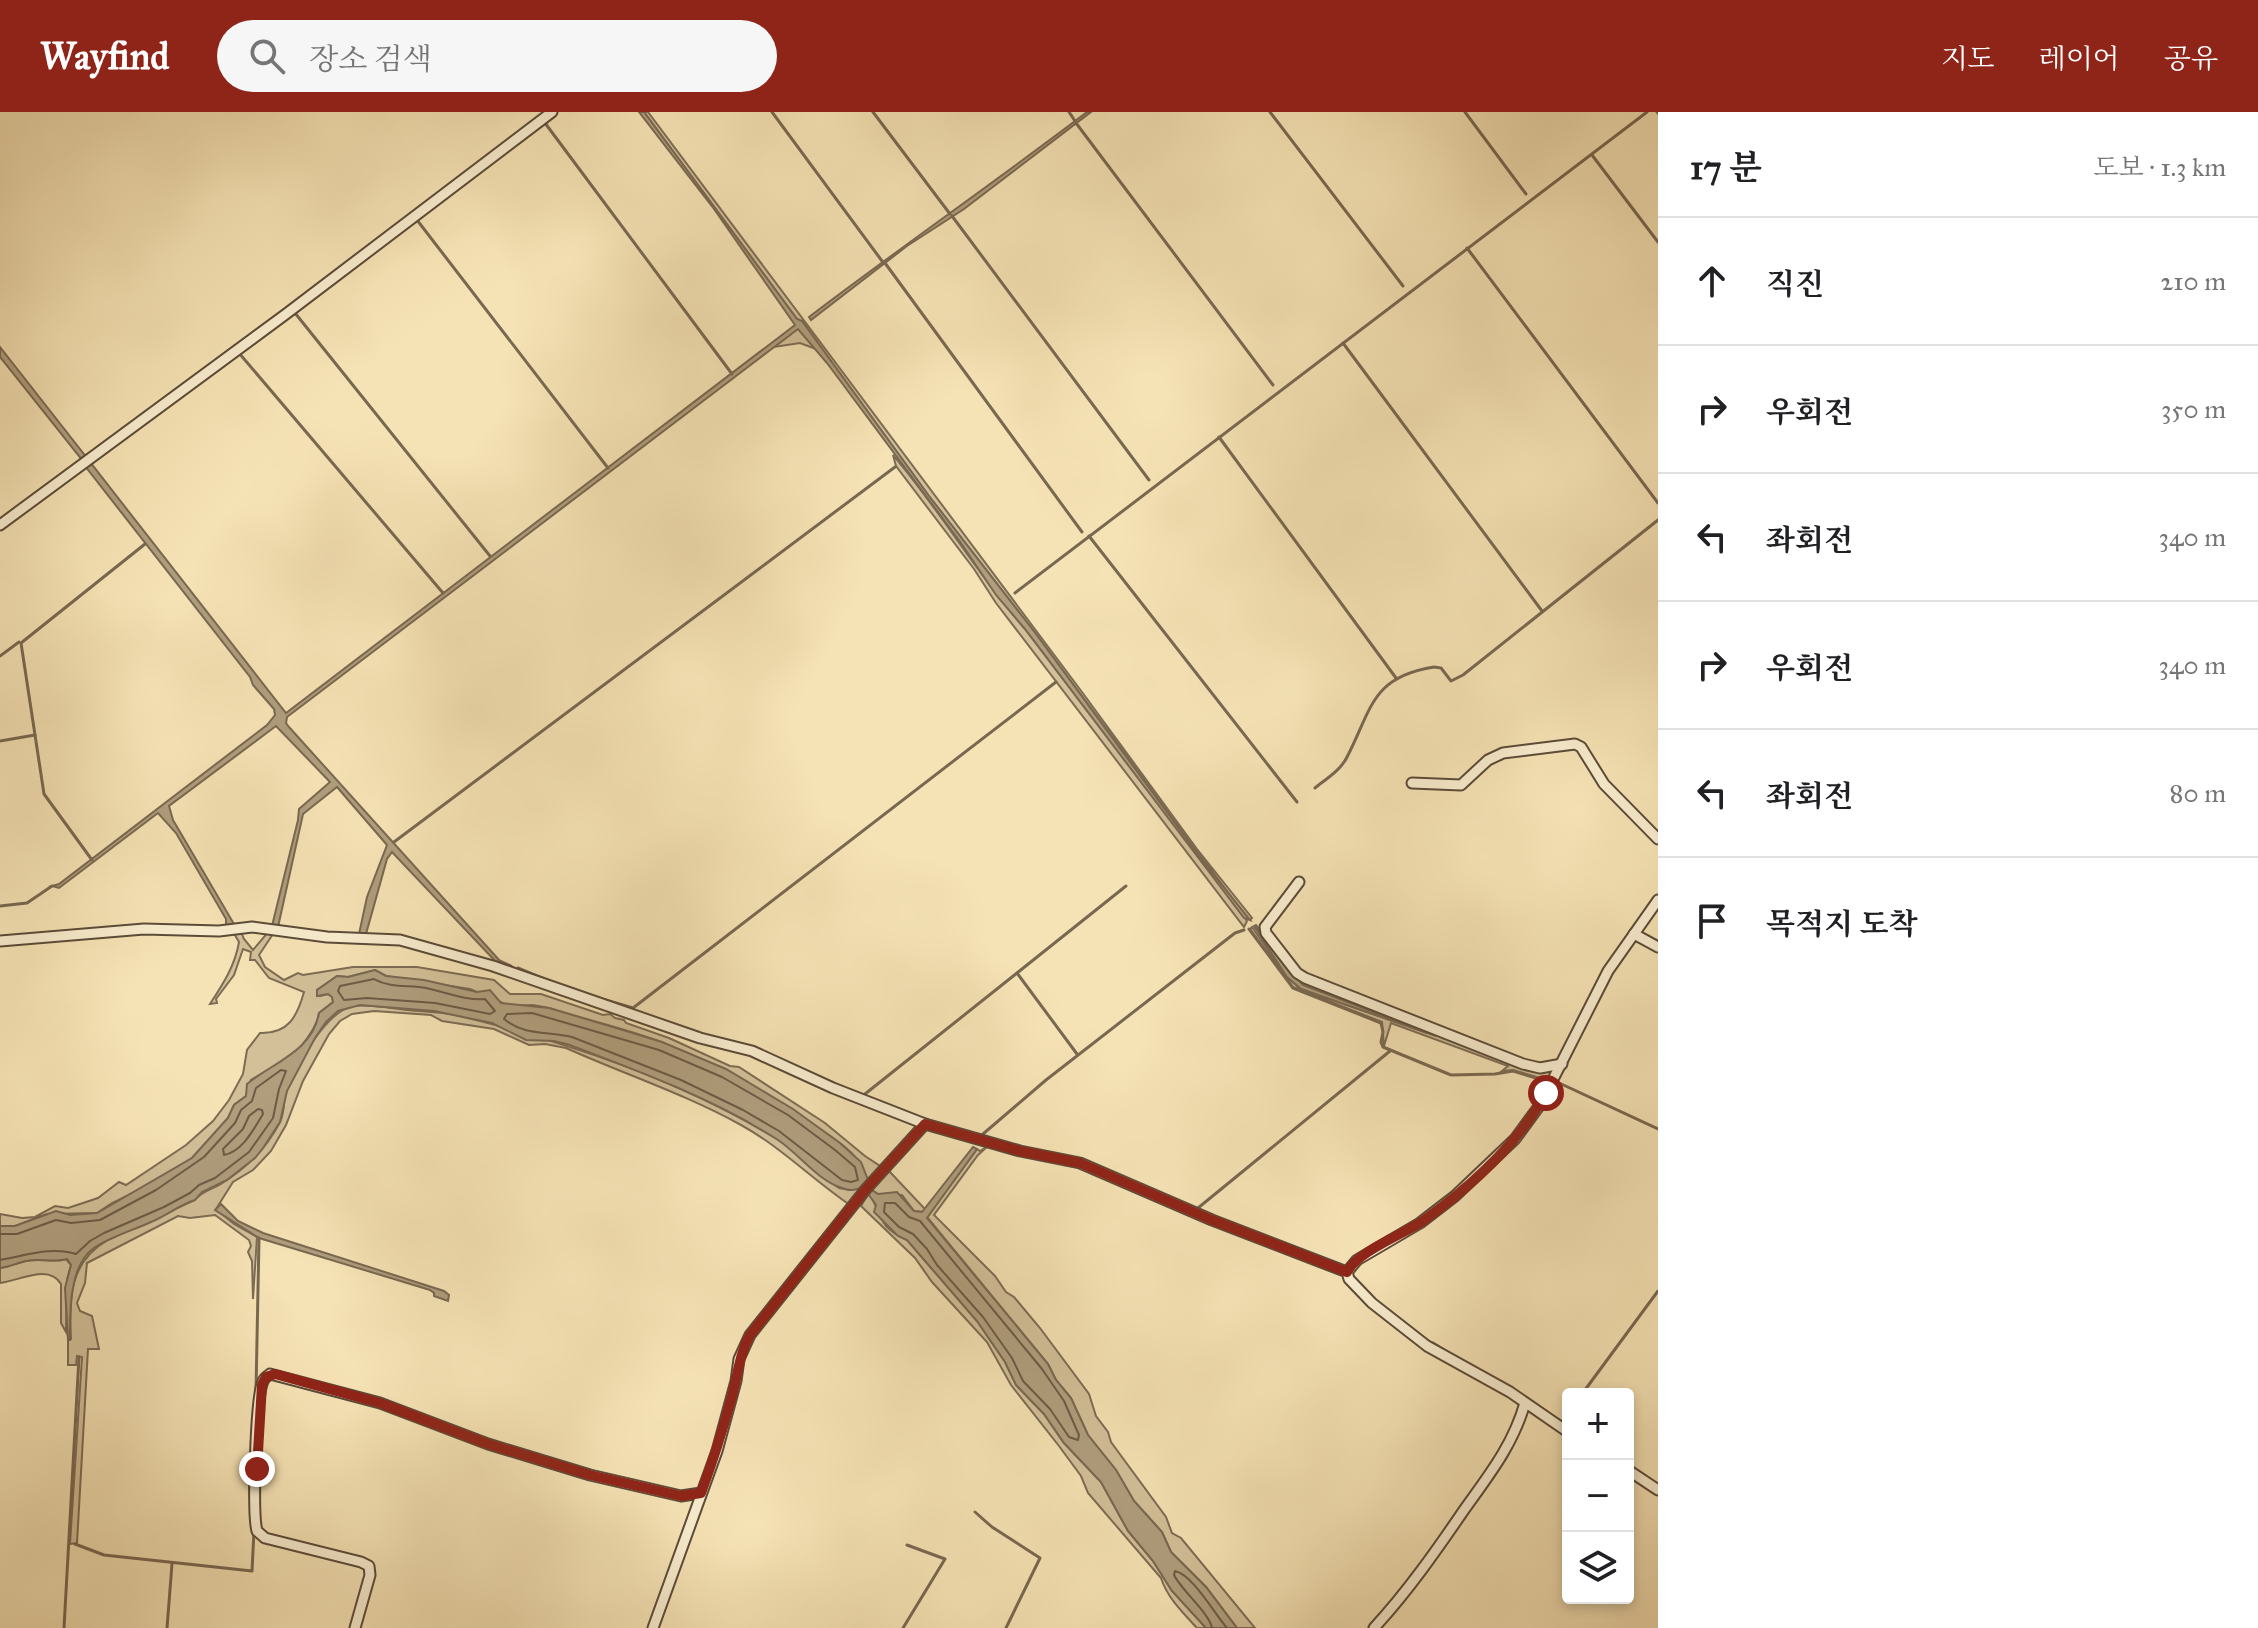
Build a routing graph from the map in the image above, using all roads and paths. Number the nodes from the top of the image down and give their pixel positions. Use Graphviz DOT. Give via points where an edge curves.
graph roads {
  1 [pos="552,112"];
  2 [pos="0,525"];
  3 [pos="1412,783"];
  4 [pos="1658,839"];
  5 [pos="1299,882"];
  6 [pos="1658,900"];
  7 [pos="1634,934"];
  8 [pos="0,941"];
  9 [pos="1658,947"];
  10 [pos="1562,1064"];
  11 [pos="925,1124"];
  12 [pos="1347,1272"];
  13 [pos="1525,1403"];
  14 [pos="1562,1428"];
  15 [pos="1634,1474"];
  16 [pos="1658,1490"];
  17 [pos="701,1493"];
  18 [pos="355,1628"];
  19 [pos="653,1628"];
  20 [pos="1374,1628"];
  1 -- 2 [label="street"];
  3 -- 4 [label="street" via="1461,785 1503,753 1575,744 1604,784"];
  5 -- 10 [label="street" via="1265,927 1297,973 1523,1064"];
  6 -- 7 [label="street"];
  7 -- 9 [label="street"];
  7 -- 10 [label="street" via="1608,971"];
  8 -- 11 [label="street" via="252,927 400,940 752,1051"];
  10 -- 12 [label="street" via="1530,1120 1502,1153 1438,1209 1357,1260"];
  11 -- 12 [label="street" via="1080,1163"];
  11 -- 17 [label="street" via="750,1335"];
  12 -- 13 [label="street" via="1372,1303 1427,1346"];
  13 -- 14 [label="street"];
  13 -- 20 [label="street" via="1515,1436 1417,1579"];
  15 -- 16 [label="street"];
  17 -- 18 [label="street" via="681,1496 590,1475 380,1403 270,1374 259,1400 257,1531 265,1538 369,1566"];
  17 -- 19 [label="street"];
}
